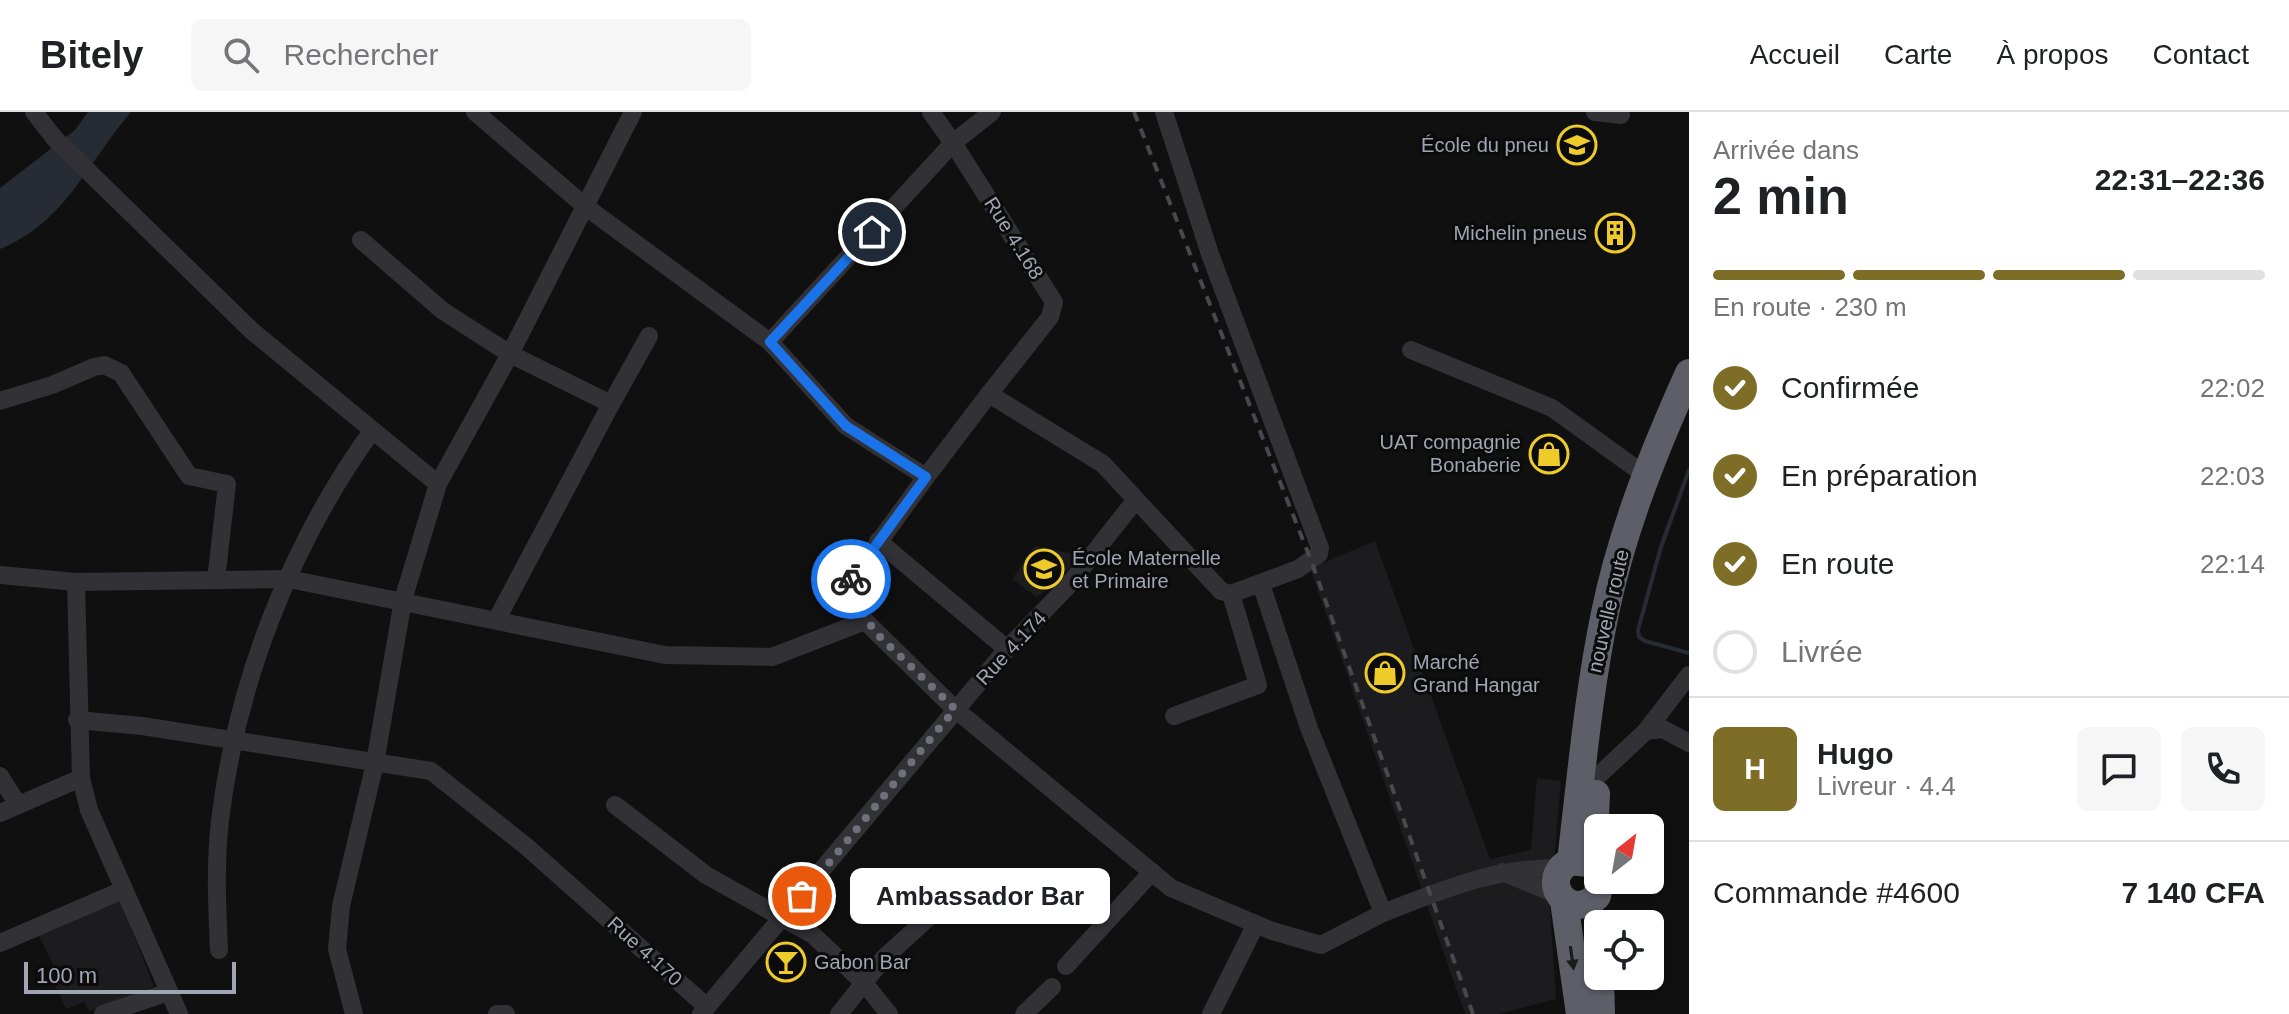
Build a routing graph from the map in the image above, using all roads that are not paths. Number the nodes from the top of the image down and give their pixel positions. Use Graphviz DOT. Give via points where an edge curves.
graph roads {
  1 [pos="34,112"];
  2 [pos="475,112"];
  3 [pos="633,112"];
  4 [pos="931,112"];
  5 [pos="992,112"];
  6 [pos="1164,112"];
  7 [pos="1595,112"];
  8 [pos="1621,115"];
  9 [pos="953,143"];
  10 [pos="586,207"];
  11 [pos="361,240"];
  12 [pos="649,336"];
  13 [pos="770,342"];
  14 [pos="1411,350"];
  15 [pos="510,354"];
  16 [pos="1689,373"];
  17 [pos="989,394"];
  18 [pos="0,401"];
  19 [pos="611,404"];
  20 [pos="1689,408"];
  21 [pos="372,431"];
  22 [pos="1645,475"];
  23 [pos="926,477"];
  24 [pos="438,484"];
  25 [pos="1134,502"];
  26 [pos="878,541"];
  27 [pos="0,575"];
  28 [pos="289,579"];
  29 [pos="216,580"];
  30 [pos="76,582"];
  31 [pos="1261,584"];
  32 [pos="1231,594"];
  33 [pos="403,600"];
  34 [pos="497,619"];
  35 [pos="865,621"];
  36 [pos="1007,649"];
  37 [pos="1689,675"];
  38 [pos="955,709"];
  39 [pos="1174,716"];
  40 [pos="77,720"];
  41 [pos="1646,731"];
  42 [pos="233,742"];
  43 [pos="1689,743"];
  44 [pos="375,763"];
  45 [pos="0,776"];
  46 [pos="1597,777"];
  47 [pos="81,778"];
  48 [pos="17,803"];
  49 [pos="615,805"];
  50 [pos="0,813"];
  51 [pos="1499,871"];
  52 [pos="1152,872"];
  53 [pos="967,882"];
  54 [pos="1582,885"];
  55 [pos="123,890"];
  56 [pos="1383,913"];
  57 [pos="783,919"];
  58 [pos="1256,924"];
  59 [pos="0,943"];
  60 [pos="219,950"];
  61 [pos="1066,966"];
  62 [pos="865,984"];
  63 [pos="1052,987"];
  64 [pos="1600,990"];
  65 [pos="169,992"];
  66 [pos="704,1010"];
  67 [pos="103,1014"];
  68 [pos="179,1014"];
  69 [pos="354,1014"];
  70 [pos="497,1014"];
  71 [pos="506,1014"];
  72 [pos="839,1014"];
  73 [pos="889,1014"];
  74 [pos="1024,1014"];
  75 [pos="1211,1014"];
  76 [pos="1580,1014"];
  77 [pos="1601,1014"];
  1 -- 21 [label="street" via="55,139 252,331"];
  2 -- 10 [label="street"];
  3 -- 10 [label="street"];
  4 -- 9 [label="street"];
  5 -- 9 [label="street"];
  6 -- 31 [label="street" via="1210,254 1320,548 1298,569"];
  7 -- 8 [label="street"];
  9 -- 13 [label="street"];
  9 -- 17 [label="street, Rue 4.168" via="1054,302 1050,317"];
  10 -- 13 [label="street"];
  10 -- 15 [label="street"];
  11 -- 15 [label="street" via="443,311"];
  12 -- 19 [label="street"];
  13 -- 23 [label="street" via="846,426"];
  14 -- 22 [label="street" via="1565,415"];
  15 -- 19 [label="street"];
  15 -- 24 [label="street"];
  16 -- 22 [label="highway, nouvelle route"];
  17 -- 23 [label="street"];
  17 -- 25 [label="street" via="1093,457"];
  18 -- 29 [label="street" via="94,367 104,365 121,373 189,476 227,484"];
  19 -- 34 [label="street"];
  20 -- 46 [label="highway, nouvelle route" via="1650,512 1623,606"];
  21 -- 24 [label="street"];
  21 -- 28 [label="street" via="327,500"];
  22 -- 54 [label="highway, nouvelle route" via="1605,611 1592,680"];
  23 -- 26 [label="street"];
  24 -- 33 [label="street"];
  25 -- 32 [label="street" via="1221,591"];
  25 -- 36 [label="street, Rue 4.174" via="1067,587"];
  26 -- 35 [label="street" via="849,583"];
  26 -- 36 [label="street"];
  27 -- 30 [label="street"];
  28 -- 29 [label="street"];
  28 -- 33 [label="street"];
  28 -- 42 [label="street"];
  29 -- 30 [label="street"];
  30 -- 40 [label="street"];
  31 -- 32 [label="street"];
  31 -- 56 [label="street" via="1309,728"];
  32 -- 39 [label="street" via="1259,683"];
  33 -- 34 [label="street"];
  33 -- 44 [label="street"];
  34 -- 35 [label="street" via="665,655 772,657"];
  35 -- 38 [label="street"];
  36 -- 38 [label="street, Rue 4.174"];
  37 -- 41 [label="street"];
  38 -- 52 [label="street"];
  38 -- 57 [label="street, Rue 4.174"];
  40 -- 42 [label="street, Rue 4.170"];
  40 -- 47 [label="street"];
  41 -- 43 [label="street" via="1663,729"];
  41 -- 46 [label="street"];
  42 -- 44 [label="street, Rue 4.170"];
  42 -- 60 [label="street" via="220,822"];
  44 -- 66 [label="street, Rue 4.170" via="440,776 582,895"];
  44 -- 69 [label="street" via="341,906 337,949"];
  45 -- 48 [label="street"];
  46 -- 54 [label="highway, nouvelle route"];
  47 -- 48 [label="street"];
  47 -- 55 [label="street"];
  48 -- 50 [label="street"];
  49 -- 57 [label="street" via="706,875"];
  51 -- 54 [label="street"];
  51 -- 54 [label="street"];
  51 -- 56 [label="street"];
  52 -- 58 [label="street" via="1178,892"];
  52 -- 61 [label="street"];
  53 -- 62 [label="street" via="896,946"];
  54 -- 76 [label="highway, nouvelle route, one-way"];
  55 -- 59 [label="street"];
  55 -- 65 [label="street"];
  56 -- 58 [label="street" via="1321,945"];
  57 -- 62 [label="street" via="813,935"];
  57 -- 66 [label="street, Rue 4.174"];
  58 -- 75 [label="street"];
  62 -- 72 [label="street"];
  62 -- 73 [label="street"];
  63 -- 74 [label="street"];
  64 -- 77 [label="highway"];
  65 -- 67 [label="street"];
  65 -- 68 [label="street"];
  70 -- 71 [label="street"];
}
